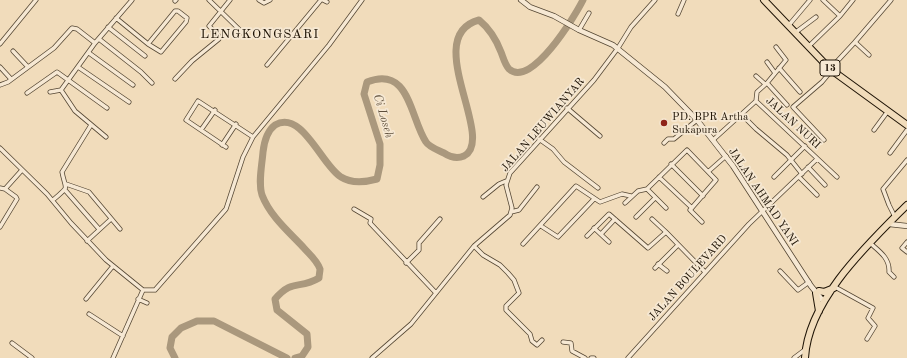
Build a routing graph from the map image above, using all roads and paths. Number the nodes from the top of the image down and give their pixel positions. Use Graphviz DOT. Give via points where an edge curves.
graph roads {
  1 [pos="36,0"];
  2 [pos="124,0"];
  3 [pos="132,0"];
  4 [pos="209,0"];
  5 [pos="230,0"];
  6 [pos="259,0"];
  7 [pos="270,0"];
  8 [pos="362,0"];
  9 [pos="655,0"];
  10 [pos="684,0"];
  11 [pos="764,0"];
  12 [pos="810,0"];
  13 [pos="824,0"];
  14 [pos="853,0"];
  15 [pos="891,0"];
  16 [pos="324,1"];
  17 [pos="523,1"];
  18 [pos="128,4"];
  19 [pos="221,12"];
  20 [pos="589,13"];
  21 [pos="678,14"];
  22 [pos="840,16"];
  23 [pos="816,17"];
  24 [pos="116,18"];
  25 [pos="789,25"];
  26 [pos="108,27"];
  27 [pos="579,30"];
  28 [pos="796,32"];
  29 [pos="245,35"];
  30 [pos="99,39"];
  31 [pos="855,42"];
  32 [pos="96,43"];
  33 [pos="0,44"];
  34 [pos="148,44"];
  35 [pos="776,47"];
  36 [pos="808,47"];
  37 [pos="618,48"];
  38 [pos="13,51"];
  39 [pos="89,53"];
  40 [pos="869,55"];
  41 [pos="146,56"];
  42 [pos="767,62"];
  43 [pos="267,65"];
  44 [pos="0,67"];
  45 [pos="28,67"];
  46 [pos="78,67"];
  47 [pos="779,68"];
  48 [pos="831,69"];
  49 [pos="775,73"];
  50 [pos="756,76"];
  51 [pos="11,79"];
  52 [pos="175,79"];
  53 [pos="68,81"];
  54 [pos="152,83"];
  55 [pos="766,84"];
  56 [pos="0,85"];
  57 [pos="133,85"];
  58 [pos="61,90"];
  59 [pos="50,92"];
  60 [pos="800,92"];
  61 [pos="27,93"];
  62 [pos="756,101"];
  63 [pos="129,102"];
  64 [pos="787,105"];
  65 [pos="108,108"];
  66 [pos="567,108"];
  67 [pos="215,110"];
  68 [pos="888,111"];
  69 [pos="742,115"];
  70 [pos="697,120"];
  71 [pos="906,123"];
  72 [pos="236,124"];
  73 [pos="91,125"];
  74 [pos="201,130"];
  75 [pos="874,130"];
  76 [pos="907,130"];
  77 [pos="600,136"];
  78 [pos="106,137"];
  79 [pos="253,137"];
  80 [pos="539,139"];
  81 [pos="713,140"];
  82 [pos="824,140"];
  83 [pos="664,143"];
  84 [pos="805,146"];
  85 [pos="0,148"];
  86 [pos="890,153"];
  87 [pos="726,156"];
  88 [pos="817,159"];
  89 [pos="791,160"];
  90 [pos="907,160"];
  91 [pos="671,164"];
  92 [pos="808,167"];
  93 [pos="22,170"];
  94 [pos="709,172"];
  95 [pos="800,175"];
  96 [pos="659,177"];
  97 [pos="774,177"];
  98 [pos="837,177"];
  99 [pos="506,181"];
  100 [pos="66,184"];
  101 [pos="825,185"];
  102 [pos="537,187"];
  103 [pos="598,188"];
  104 [pos="2,189"];
  105 [pos="64,190"];
  106 [pos="647,190"];
  107 [pos="818,195"];
  108 [pos="631,196"];
  109 [pos="703,196"];
  110 [pos="483,197"];
  111 [pos="655,198"];
  112 [pos="594,199"];
  113 [pos="53,200"];
  114 [pos="625,203"];
  115 [pos="907,205"];
  116 [pos="666,208"];
  117 [pos="692,208"];
  118 [pos="354,209"];
  119 [pos="762,210"];
  120 [pos="511,212"];
  121 [pos="636,217"];
  122 [pos="895,217"];
  123 [pos="111,219"];
  124 [pos="440,219"];
  125 [pos="615,219"];
  126 [pos="652,219"];
  127 [pos="702,222"];
  128 [pos="889,224"];
  129 [pos="541,226"];
  130 [pos="907,226"];
  131 [pos="0,227"];
  132 [pos="594,228"];
  133 [pos="99,229"];
  134 [pos="120,229"];
  135 [pos="666,232"];
  136 [pos="600,234"];
  137 [pos="587,236"];
  138 [pos="87,241"];
  139 [pos="609,242"];
  140 [pos="907,242"];
  141 [pos="870,243"];
  142 [pos="523,244"];
  143 [pos="678,245"];
  144 [pos="474,246"];
  145 [pos="907,252"];
  146 [pos="406,263"];
  147 [pos="658,264"];
  148 [pos="113,266"];
  149 [pos="655,268"];
  150 [pos="667,271"];
  151 [pos="780,271"];
  152 [pos="705,272"];
  153 [pos="894,277"];
  154 [pos="810,284"];
  155 [pos="834,288"];
  156 [pos="143,290"];
  157 [pos="817,292"];
  158 [pos="436,293"];
  159 [pos="86,299"];
  160 [pos="138,299"];
  161 [pos="826,300"];
  162 [pos="147,303"];
  163 [pos="819,311"];
  164 [pos="89,314"];
  165 [pos="123,336"];
  166 [pos="867,339"];
  167 [pos="542,340"];
  168 [pos="563,342"];
  169 [pos="12,343"];
  170 [pos="806,349"];
  171 [pos="32,358"];
  172 [pos="113,358"];
  173 [pos="372,358"];
  174 [pos="585,358"];
  175 [pos="628,358"];
  176 [pos="794,358"];
  177 [pos="805,358"];
  1 -- 33 [label="street"];
  2 -- 18 [label="street"];
  3 -- 18 [label="street"];
  4 -- 19 [label="street"];
  5 -- 19 [label="street"];
  6 -- 7 [label="street" via="265,3"];
  8 -- 79 [label="street" via="329,45"];
  9 -- 37 [label="street, JALAN LEUWIANYAR" via="631,27"];
  10 -- 21 [label="street"];
  11 -- 25 [label="highway, 13"];
  12 -- 25 [label="street"];
  13 -- 22 [label="street"];
  14 -- 22 [label="street"];
  15 -- 31 [label="street"];
  16 -- 43 [label="street"];
  17 -- 27 [label="street, JALAN AHMAD YANI" via="530,7 566,21"];
  18 -- 24 [label="street"];
  19 -- 29 [label="street"];
  19 -- 52 [label="street" via="209,26 219,39"];
  20 -- 27 [label="street"];
  22 -- 36 [label="street"];
  23 -- 28 [label="street"];
  24 -- 26 [label="street"];
  24 -- 34 [label="street"];
  25 -- 28 [label="highway, 13"];
  26 -- 30 [label="street"];
  26 -- 41 [label="street"];
  27 -- 37 [label="street, JALAN AHMAD YANI"];
  28 -- 36 [label="highway, 13"];
  30 -- 32 [label="street"];
  30 -- 54 [label="street"];
  31 -- 40 [label="street"];
  31 -- 48 [label="street"];
  32 -- 39 [label="street"];
  32 -- 45 [label="street" via="72,28 54,48"];
  34 -- 34 [label="street" via="175,11 187,18 164,52"];
  35 -- 47 [label="street" via="786,59"];
  36 -- 48 [label="highway, 13"];
  37 -- 66 [label="street, JALAN LEUWIANYAR" via="594,80"];
  37 -- 70 [label="street, JALAN AHMAD YANI" via="665,87"];
  38 -- 45 [label="street"];
  39 -- 46 [label="street"];
  39 -- 57 [label="street"];
  42 -- 49 [label="street"];
  44 -- 51 [label="street"];
  45 -- 51 [label="street"];
  46 -- 53 [label="street"];
  46 -- 63 [label="street"];
  47 -- 49 [label="street"];
  47 -- 60 [label="street"];
  48 -- 68 [label="highway, 13"];
  48 -- 82 [label="street" via="822,82 793,107"];
  49 -- 55 [label="street"];
  50 -- 55 [label="street"];
  51 -- 56 [label="street"];
  53 -- 58 [label="street"];
  53 -- 61 [label="street" via="56,72"];
  53 -- 65 [label="street"];
  55 -- 62 [label="street" via="756,94"];
  55 -- 64 [label="street"];
  58 -- 59 [label="street"];
  58 -- 73 [label="street" via="71,106"];
  62 -- 69 [label="street"];
  62 -- 84 [label="street, JALAN NURI"];
  66 -- 77 [label="street"];
  66 -- 80 [label="street, JALAN LEUWIANYAR"];
  67 -- 72 [label="street"];
  67 -- 74 [label="street"];
  67 -- 74 [label="street" via="199,100 186,117 186,121"];
  68 -- 71 [label="highway, 13"];
  68 -- 75 [label="street"];
  69 -- 81 [label="street"];
  69 -- 89 [label="street"];
  70 -- 81 [label="street, JALAN AHMAD YANI"];
  70 -- 83 [label="street"];
  72 -- 74 [label="street" via="224,146"];
  72 -- 79 [label="street"];
  73 -- 78 [label="street"];
  73 -- 100 [label="street" via="62,172"];
  76 -- 86 [label="street"];
  79 -- 156 [label="street" via="243,157 226,209 158,288"];
  80 -- 99 [label="street, JALAN LEUWIANYAR"];
  80 -- 103 [label="street"];
  81 -- 87 [label="street, JALAN AHMAD YANI"];
  84 -- 88 [label="street, JALAN NURI"];
  84 -- 89 [label="street"];
  85 -- 93 [label="street"];
  87 -- 94 [label="street"];
  87 -- 119 [label="street, JALAN AHMAD YANI"];
  88 -- 92 [label="street, JALAN BOULEVARD"];
  88 -- 98 [label="street, JALAN NURI"];
  89 -- 95 [label="street"];
  89 -- 97 [label="street"];
  90 -- 122 [label="street" via="883,189"];
  91 -- 94 [label="street" via="687,150"];
  91 -- 96 [label="street"];
  91 -- 109 [label="street"];
  92 -- 95 [label="street, JALAN BOULEVARD"];
  92 -- 101 [label="street"];
  93 -- 104 [label="street"];
  93 -- 113 [label="street"];
  94 -- 109 [label="street" via="716,181"];
  95 -- 107 [label="street"];
  95 -- 119 [label="street, JALAN BOULEVARD"];
  96 -- 106 [label="street"];
  96 -- 117 [label="street"];
  99 -- 110 [label="street"];
  99 -- 120 [label="street, JALAN LEUWIANYAR"];
  100 -- 105 [label="street"];
  100 -- 123 [label="street" via="88,192"];
  102 -- 120 [label="street" via="518,210"];
  104 -- 131 [label="street" via="17,199"];
  105 -- 113 [label="street"];
  105 -- 133 [label="street"];
  106 -- 108 [label="street" via="638,191"];
  106 -- 111 [label="street"];
  108 -- 112 [label="street" via="622,194 600,202"];
  108 -- 114 [label="street"];
  109 -- 117 [label="street"];
  111 -- 116 [label="street"];
  111 -- 121 [label="street"];
  112 -- 129 [label="street" via="558,237"];
  112 -- 129 [label="street" via="576,186"];
  113 -- 138 [label="street"];
  115 -- 122 [label="highway"];
  117 -- 127 [label="street" via="690,211"];
  118 -- 146 [label="street" via="371,219 370,223"];
  119 -- 152 [label="street, JALAN BOULEVARD"];
  119 -- 154 [label="street, JALAN AHMAD YANI"];
  120 -- 144 [label="street" via="508,218"];
  122 -- 128 [label="highway"];
  123 -- 133 [label="street"];
  123 -- 134 [label="street"];
  124 -- 146 [label="street" via="419,243 419,250"];
  125 -- 132 [label="street" via="608,214"];
  125 -- 135 [label="street" via="648,248"];
  125 -- 136 [label="street"];
  126 -- 135 [label="street"];
  128 -- 130 [label="street"];
  128 -- 141 [label="highway"];
  129 -- 142 [label="street"];
  132 -- 136 [label="street"];
  132 -- 137 [label="street"];
  133 -- 138 [label="street"];
  135 -- 143 [label="street"];
  136 -- 139 [label="street"];
  138 -- 148 [label="street"];
  140 -- 145 [label="street" via="902,248"];
  141 -- 153 [label="street" via="883,255 890,265 889,272"];
  141 -- 155 [label="highway"];
  143 -- 147 [label="street"];
  143 -- 152 [label="street"];
  144 -- 158 [label="street"];
  144 -- 167 [label="street" via="488,260 500,265 514,280 519,293 506,306 506,310 530,334 536,345"];
  146 -- 158 [label="street"];
  147 -- 149 [label="street"];
  147 -- 150 [label="street"];
  148 -- 156 [label="street"];
  148 -- 159 [label="street"];
  151 -- 154 [label="street" via="798,290"];
  152 -- 175 [label="street, JALAN BOULEVARD"];
  154 -- 157 [label="street, JALAN AHMAD YANI"];
  155 -- 157 [label="highway"];
  155 -- 161 [label="highway"];
  155 -- 166 [label="street" via="873,308 868,318 875,326"];
  156 -- 160 [label="street"];
  157 -- 161 [label="street, JALAN AHMAD YANI"];
  157 -- 163 [label="highway"];
  158 -- 173 [label="street" via="403,332"];
  160 -- 162 [label="street"];
  160 -- 165 [label="street"];
  161 -- 163 [label="highway"];
  163 -- 170 [label="highway"];
  164 -- 165 [label="street"];
  165 -- 172 [label="street"];
  168 -- 174 [label="street" via="571,343 572,351"];
  169 -- 171 [label="street"];
  170 -- 176 [label="street"];
  170 -- 177 [label="highway"];
}
